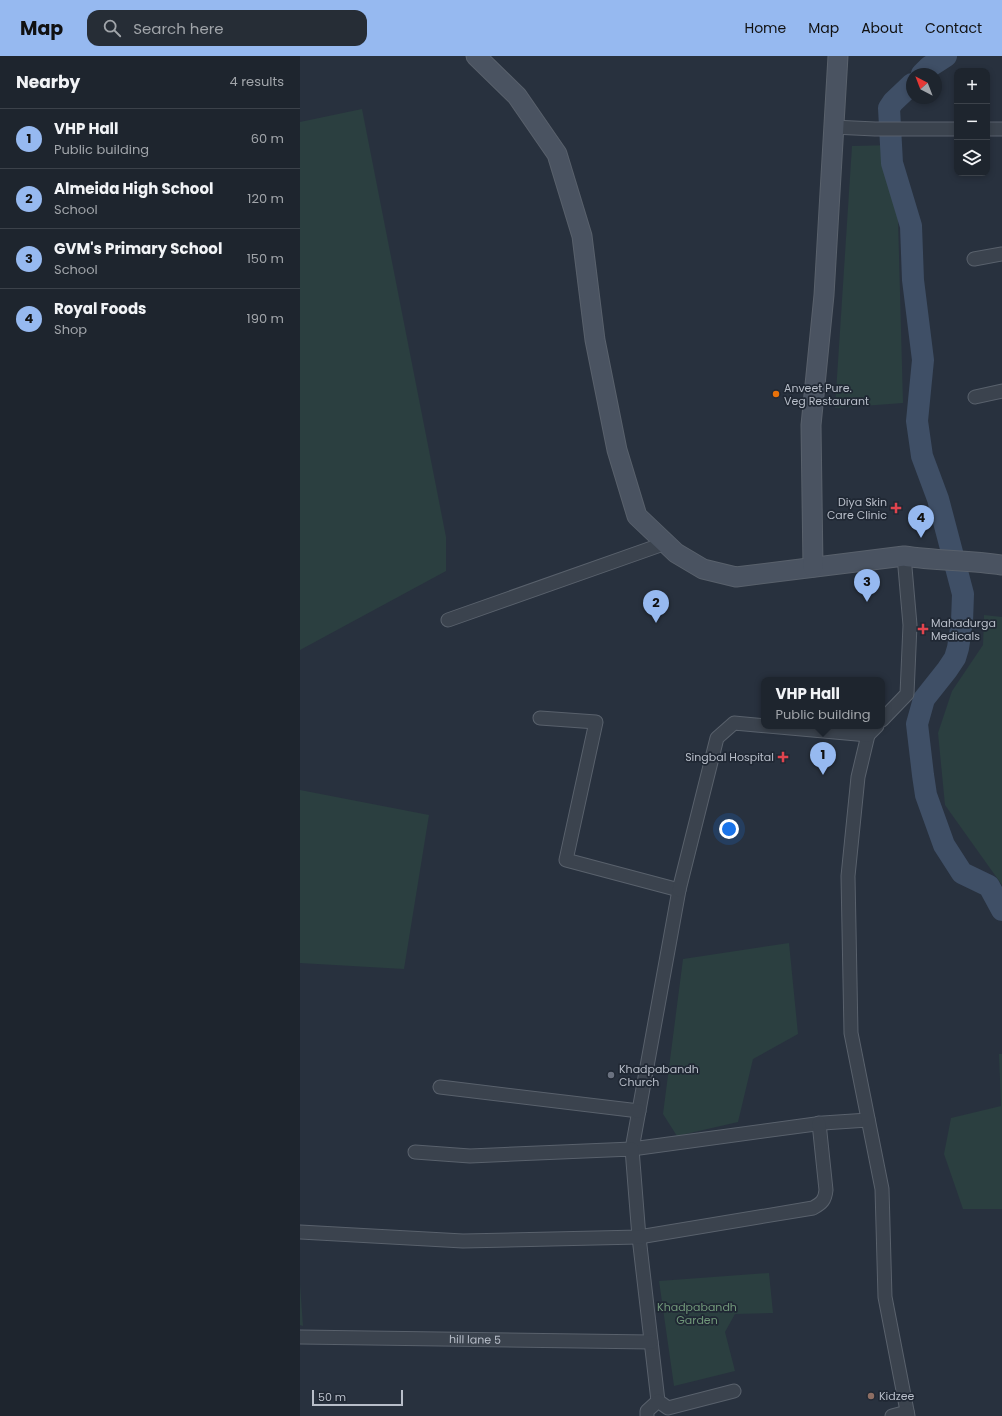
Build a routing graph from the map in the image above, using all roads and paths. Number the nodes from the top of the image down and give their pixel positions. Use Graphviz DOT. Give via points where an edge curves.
graph roads {
  1 [pos="476,56"];
  2 [pos="838,56"];
  3 [pos="834,127"];
  4 [pos="954,129"];
  5 [pos="990,129"];
  6 [pos="1002,129"];
  7 [pos="1002,254"];
  8 [pos="974,259"];
  9 [pos="1002,391"];
  10 [pos="975,397"];
  11 [pos="666,543"];
  12 [pos="913,557"];
  13 [pos="1002,565"];
  14 [pos="813,567"];
  15 [pos="448,620"];
  16 [pos="885,717"];
  17 [pos="540,718"];
  18 [pos="761,725"];
  19 [pos="833,729"];
  20 [pos="873,731"];
  21 [pos="678,890"];
  22 [pos="440,1087"];
  23 [pos="639,1111"];
  24 [pos="868,1120"];
  25 [pos="819,1123"];
  26 [pos="632,1149"];
  27 [pos="415,1152"];
  28 [pos="300,1232"];
  29 [pos="639,1237"];
  30 [pos="300,1337"];
  31 [pos="651,1342"];
  32 [pos="734,1391"];
  33 [pos="658,1401"];
  34 [pos="908,1414"];
  35 [pos="647,1416"];
  36 [pos="892,1416"];
  1 -- 11 [label="main road" via="517,96 557,154 582,236 595,340 617,450 637,516"];
  2 -- 3 [label="main road"];
  3 -- 4 [label="street"];
  3 -- 14 [label="main road" via="824,295 811,425"];
  5 -- 6 [label="street"];
  7 -- 8 [label="street"];
  9 -- 10 [label="street"];
  11 -- 14 [label="main road" via="676,553 703,569 736,577"];
  11 -- 15 [label="street"];
  12 -- 13 [label="main road"];
  12 -- 14 [label="main road"];
  12 -- 16 [label="street" via="906,694"];
  17 -- 21 [label="street" via="596,722 566,860"];
  18 -- 21 [label="street" via="734,724 717,738"];
  19 -- 20 [label="street"];
  20 -- 24 [label="street" via="858,777 848,876 851,1033"];
  21 -- 23 [label="street"];
  22 -- 23 [label="street"];
  23 -- 26 [label="street"];
  24 -- 25 [label="street"];
  24 -- 34 [label="street" via="882,1190 885,1297"];
  25 -- 26 [label="street"];
  25 -- 29 [label="street" via="826,1190 825,1199 820,1204 805,1210"];
  26 -- 27 [label="street" via="470,1156"];
  26 -- 29 [label="street"];
  28 -- 29 [label="street" via="463,1241"];
  29 -- 31 [label="street"];
  30 -- 31 [label="street, hill lane 5"];
  31 -- 33 [label="street"];
  32 -- 33 [label="street" via="668,1408"];
  33 -- 35 [label="street" via="646,1411"];
  34 -- 36 [label="street"];
}
